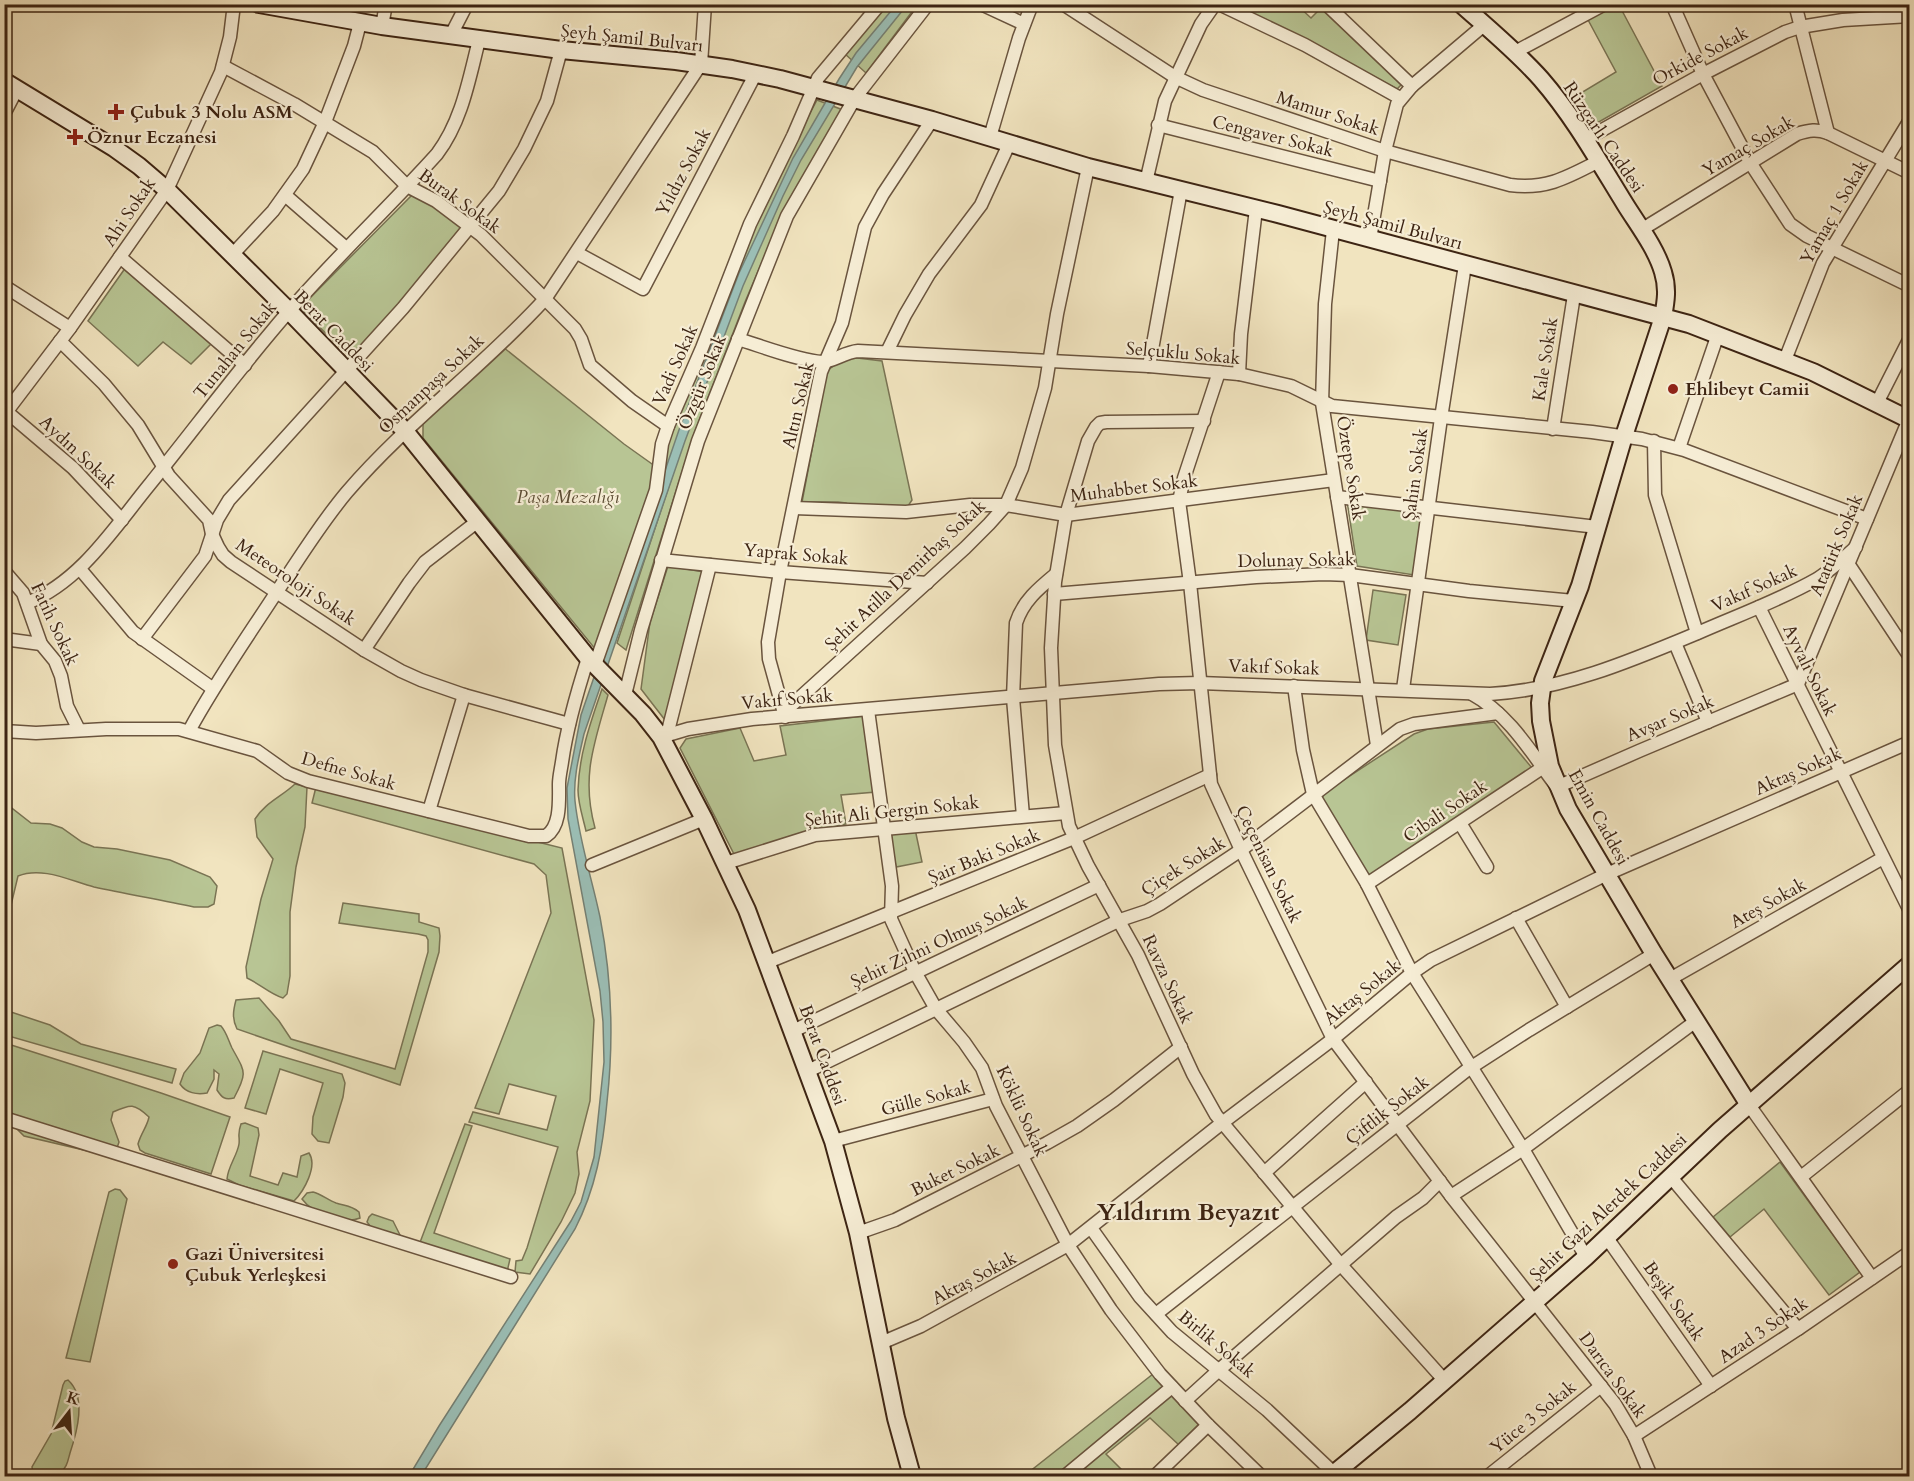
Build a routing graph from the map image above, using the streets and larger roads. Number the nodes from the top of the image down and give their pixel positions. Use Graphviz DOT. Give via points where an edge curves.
graph roads {
  1 [pos="234,4"];
  2 [pos="259,4"];
  3 [pos="386,4"];
  4 [pos="467,4"];
  5 [pos="705,4"];
  6 [pos="867,4"];
  7 [pos="880,4"];
  8 [pos="928,4"];
  9 [pos="981,4"];
  10 [pos="1032,4"];
  11 [pos="1063,4"];
  12 [pos="1217,4"];
  13 [pos="1326,4"];
  14 [pos="1461,4"];
  15 [pos="1605,4"];
  16 [pos="1672,4"];
  17 [pos="1795,4"];
  18 [pos="1876,11"];
  19 [pos="1910,16"];
  20 [pos="360,23"];
  21 [pos="864,24"];
  22 [pos="1024,24"];
  23 [pos="1484,25"];
  24 [pos="382,26"];
  25 [pos="1800,27"];
  26 [pos="451,35"];
  27 [pos="479,40"];
  28 [pos="561,50"];
  29 [pos="1515,52"];
  30 [pos="700,64"];
  31 [pos="223,66"];
  32 [pos="756,73"];
  33 [pos="1703,74"];
  34 [pos="1175,77"];
  35 [pos="11,85"];
  36 [pos="1412,86"];
  37 [pos="818,88"];
  38 [pos="1400,98"];
  39 [pos="855,99"];
  40 [pos="4,114"];
  41 [pos="932,120"];
  42 [pos="1910,120"];
  43 [pos="325,122"];
  44 [pos="1158,125"];
  45 [pos="1828,133"];
  46 [pos="990,137"];
  47 [pos="1586,139"];
  48 [pos="1009,144"];
  49 [pos="1385,151"];
  50 [pos="1599,161"];
  51 [pos="1885,161"];
  52 [pos="1751,164"];
  53 [pos="1088,167"];
  54 [pos="1910,173"];
  55 [pos="1380,181"];
  56 [pos="1146,182"];
  57 [pos="407,186"];
  58 [pos="167,190"];
  59 [pos="1181,190"];
  60 [pos="285,195"];
  61 [pos="1256,209"];
  62 [pos="470,227"];
  63 [pos="1333,230"];
  64 [pos="1641,230"];
  65 [pos="1370,239"];
  66 [pos="346,248"];
  67 [pos="1831,248"];
  68 [pos="577,253"];
  69 [pos="232,255"];
  70 [pos="120,257"];
  71 [pos="1465,265"];
  72 [pos="4,286"];
  73 [pos="1910,286"];
  74 [pos="1574,295"];
  75 [pos="545,299"];
  76 [pos="289,311"];
  77 [pos="1663,317"];
  78 [pos="70,328"];
  79 [pos="1718,334"];
  80 [pos="1910,338"];
  81 [pos="738,339"];
  82 [pos="60,341"];
  83 [pos="887,352"];
  84 [pos="1785,360"];
  85 [pos="1049,362"];
  86 [pos="824,363"];
  87 [pos="245,365"];
  88 [pos="1149,366"];
  89 [pos="347,372"];
  90 [pos="1220,372"];
  91 [pos="1239,374"];
  92 [pos="1323,403"];
  93 [pos="1877,403"];
  94 [pos="6,414"];
  95 [pos="1441,418"];
  96 [pos="1909,419"];
  97 [pos="1204,421"];
  98 [pos="668,426"];
  99 [pos="1553,429"];
  100 [pos="405,431"];
  101 [pos="1624,436"];
  102 [pos="1654,441"];
  103 [pos="1678,448"];
  104 [pos="163,468"];
  105 [pos="1334,480"];
  106 [pos="1337,497"];
  107 [pos="1179,501"];
  108 [pos="1006,505"];
  109 [pos="1429,507"];
  110 [pos="794,508"];
  111 [pos="1066,515"];
  112 [pos="1867,519"];
  113 [pos="122,520"];
  114 [pos="478,521"];
  115 [pos="1597,527"];
  116 [pos="212,534"];
  117 [pos="1856,547"];
  118 [pos="661,560"];
  119 [pos="710,565"];
  120 [pos="1849,565"];
  121 [pos="80,569"];
  122 [pos="4,570"];
  123 [pos="780,572"];
  124 [pos="1056,574"];
  125 [pos="1350,575"];
  126 [pos="927,583"];
  127 [pos="1190,583"];
  128 [pos="1417,585"];
  129 [pos="276,593"];
  130 [pos="1054,594"];
  131 [pos="1574,601"];
  132 [pos="27,603"];
  133 [pos="1759,607"];
  134 [pos="1697,633"];
  135 [pos="4,639"];
  136 [pos="142,639"];
  137 [pos="1675,643"];
  138 [pos="40,644"];
  139 [pos="364,650"];
  140 [pos="1910,657"];
  141 [pos="592,662"];
  142 [pos="1200,683"];
  143 [pos="1798,684"];
  144 [pos="1294,686"];
  145 [pos="1542,687"];
  146 [pos="212,688"];
  147 [pos="1366,688"];
  148 [pos="1403,689"];
  149 [pos="1471,693"];
  150 [pos="1052,694"];
  151 [pos="464,695"];
  152 [pos="625,695"];
  153 [pos="1013,698"];
  154 [pos="868,710"];
  155 [pos="1498,712"];
  156 [pos="784,714"];
  157 [pos="1708,722"];
  158 [pos="569,724"];
  159 [pos="79,730"];
  160 [pos="4,731"];
  161 [pos="189,731"];
  162 [pos="664,736"];
  163 [pos="1910,742"];
  164 [pos="1377,745"];
  165 [pos="1542,768"];
  166 [pos="1840,773"];
  167 [pos="1210,776"];
  168 [pos="1557,788"];
  169 [pos="1313,794"];
  170 [pos="429,812"];
  171 [pos="1066,813"];
  172 [pos="1023,816"];
  173 [pos="704,819"];
  174 [pos="1460,823"];
  175 [pos="884,828"];
  176 [pos="546,836"];
  177 [pos="1074,838"];
  178 [pos="1241,850"];
  179 [pos="1883,858"];
  180 [pos="726,863"];
  181 [pos="592,865"];
  182 [pos="1487,867"];
  183 [pos="1607,874"];
  184 [pos="1367,884"];
  185 [pos="1099,885"];
  186 [pos="1910,911"];
  187 [pos="890,913"];
  188 [pos="1516,918"];
  189 [pos="1120,920"];
  190 [pos="1654,954"];
  191 [pos="768,962"];
  192 [pos="1910,964"];
  193 [pos="915,972"];
  194 [pos="1412,973"];
  195 [pos="1670,979"];
  196 [pos="1567,1007"];
  197 [pos="936,1009"];
  198 [pos="1696,1021"];
  199 [pos="793,1031"];
  200 [pos="1333,1039"];
  201 [pos="1180,1047"];
  202 [pos="1471,1068"];
  203 [pos="808,1071"];
  204 [pos="1366,1082"];
  205 [pos="1910,1090"];
  206 [pos="993,1099"];
  207 [pos="1749,1105"];
  208 [pos="4,1118"];
  209 [pos="1222,1123"];
  210 [pos="1398,1124"];
  211 [pos="833,1141"];
  212 [pos="1523,1149"];
  213 [pos="1023,1157"];
  214 [pos="1264,1173"];
  215 [pos="1670,1176"];
  216 [pos="1801,1177"];
  217 [pos="1440,1181"];
  218 [pos="1451,1196"];
  219 [pos="1292,1206"];
  220 [pos="1091,1228"];
  221 [pos="858,1233"];
  222 [pos="1607,1238"];
  223 [pos="1068,1245"];
  224 [pos="1910,1252"];
  225 [pos="1586,1257"];
  226 [pos="1341,1265"];
  227 [pos="511,1277"];
  228 [pos="1872,1278"];
  229 [pos="1536,1301"];
  230 [pos="1156,1314"];
  231 [pos="1798,1329"];
  232 [pos="880,1343"];
  233 [pos="1219,1370"];
  234 [pos="1445,1381"];
  235 [pos="1601,1386"];
  236 [pos="1711,1386"];
  237 [pos="1172,1387"];
  238 [pos="1185,1401"];
  239 [pos="1208,1425"];
  240 [pos="1634,1436"];
  241 [pos="912,1476"];
  242 [pos="1065,1476"];
  243 [pos="1155,1476"];
  244 [pos="1261,1476"];
  245 [pos="1334,1476"];
  246 [pos="1488,1476"];
  247 [pos="1651,1476"];
  1 -- 31 [label="street, Ahi Sokak"];
  2 -- 20 [label="street, Şeyh Şamil Bulvarı"];
  3 -- 24 [label="street"];
  4 -- 26 [label="street"];
  5 -- 30 [label="street"];
  6 -- 21 [label="street"];
  7 -- 21 [label="street, Vadi Sokak"];
  8 -- 39 [label="street, Özgür Sokak"];
  9 -- 22 [label="street"];
  10 -- 22 [label="street"];
  11 -- 34 [label="street, Mamur Sokak"];
  12 -- 34 [label="street" via="1201,24"];
  12 -- 38 [label="street" via="1305,45"];
  13 -- 36 [label="street"];
  14 -- 23 [label="street, Rüzgarlı Caddesi"];
  15 -- 29 [label="street"];
  16 -- 33 [label="street"];
  17 -- 25 [label="street"];
  18 -- 19 [label="street, Orkide Sokak"];
  18 -- 25 [label="street, Orkide Sokak"];
  20 -- 24 [label="street, Şeyh Şamil Bulvarı"];
  20 -- 43 [label="street"];
  21 -- 37 [label="street, Vadi Sokak" via="818,78"];
  22 -- 46 [label="street"];
  23 -- 29 [label="street, Rüzgarlı Caddesi"];
  23 -- 36 [label="street"];
  24 -- 26 [label="street, Şeyh Şamil Bulvarı"];
  25 -- 33 [label="street, Orkide Sokak"];
  25 -- 45 [label="street"];
  26 -- 27 [label="street, Şeyh Şamil Bulvarı"];
  27 -- 28 [label="street, Şeyh Şamil Bulvarı"];
  27 -- 57 [label="street, Tunahan Sokak" via="452,131"];
  28 -- 30 [label="street, Şeyh Şamil Bulvarı"];
  28 -- 62 [label="street" via="547,101 524,149 499,191"];
  29 -- 47 [label="street, Rüzgarlı Caddesi" via="1543,81"];
  30 -- 32 [label="street, Şeyh Şamil Bulvarı"];
  30 -- 68 [label="street, Osmanpaşa Sokak"];
  31 -- 43 [label="street, Burak Sokak"];
  31 -- 58 [label="street, Ahi Sokak"];
  32 -- 37 [label="street, Şeyh Şamil Bulvarı"];
  32 -- 68 [label="street, Yıldız Sokak" via="644,289"];
  33 -- 47 [label="street, Orkide Sokak"];
  33 -- 52 [label="street"];
  34 -- 44 [label="street"];
  34 -- 49 [label="street, Mamur Sokak" via="1233,101"];
  35 -- 40 [label="street"];
  35 -- 58 [label="street, Berat Caddesi" via="114,148"];
  36 -- 38 [label="street"];
  37 -- 39 [label="street, Şeyh Şamil Bulvarı"];
  37 -- 98 [label="street, Vadi Sokak" via="750,224"];
  38 -- 49 [label="street"];
  39 -- 41 [label="street, Şeyh Şamil Bulvarı"];
  39 -- 81 [label="street, Özgür Sokak" via="791,208"];
  41 -- 46 [label="street, Şeyh Şamil Bulvarı"];
  41 -- 86 [label="street, Altın Sokak" via="865,227 842,323"];
  42 -- 51 [label="street, Yamaç 1 Sokak"];
  43 -- 57 [label="street, Burak Sokak" via="373,152"];
  43 -- 60 [label="street" via="303,169"];
  44 -- 55 [label="street, Cengaver Sokak"];
  44 -- 56 [label="street"];
  45 -- 51 [label="street, Yamaç Sokak"];
  45 -- 52 [label="street, Yamaç Sokak" via="1817,130 1797,134"];
  46 -- 48 [label="street, Şeyh Şamil Bulvarı"];
  47 -- 50 [label="street, Rüzgarlı Caddesi"];
  48 -- 53 [label="street, Şeyh Şamil Bulvarı"];
  48 -- 83 [label="street" via="981,205 920,289"];
  49 -- 50 [label="street, Mamur Sokak" via="1522,186 1555,182"];
  49 -- 55 [label="street"];
  50 -- 64 [label="street, Rüzgarlı Caddesi"];
  51 -- 54 [label="street, Yamaç Sokak"];
  51 -- 67 [label="street, Yamaç 1 Sokak"];
  52 -- 64 [label="street, Yamaç Sokak"];
  52 -- 67 [label="street" via="1790,224"];
  53 -- 56 [label="street, Şeyh Şamil Bulvarı"];
  53 -- 85 [label="street, Şehit Atilla Demirbaş Sokak"];
  55 -- 65 [label="street"];
  56 -- 59 [label="street, Şeyh Şamil Bulvarı"];
  57 -- 62 [label="street, Burak Sokak" via="436,201"];
  57 -- 66 [label="street, Tunahan Sokak"];
  58 -- 69 [label="street, Berat Caddesi"];
  58 -- 70 [label="street, Ahi Sokak"];
  59 -- 61 [label="street, Şeyh Şamil Bulvarı"];
  59 -- 88 [label="street"];
  60 -- 66 [label="street"];
  60 -- 69 [label="street"];
  61 -- 63 [label="street, Şeyh Şamil Bulvarı"];
  61 -- 91 [label="street"];
  62 -- 75 [label="street, Burak Sokak"];
  62 -- 89 [label="street"];
  63 -- 65 [label="street, Şeyh Şamil Bulvarı"];
  63 -- 92 [label="street, Öztepe Sokak" via="1325,304"];
  64 -- 77 [label="street, Rüzgarlı Caddesi" via="1665,280"];
  65 -- 71 [label="street, Şeyh Şamil Bulvarı"];
  66 -- 76 [label="street, Tunahan Sokak"];
  67 -- 73 [label="street"];
  67 -- 84 [label="street, Yamaç 1 Sokak"];
  68 -- 75 [label="street, Osmanpaşa Sokak"];
  69 -- 76 [label="street, Berat Caddesi"];
  70 -- 78 [label="street, Ahi Sokak"];
  70 -- 87 [label="street"];
  71 -- 74 [label="street, Şeyh Şamil Bulvarı"];
  71 -- 95 [label="street, Şahin Sokak"];
  72 -- 78 [label="street"];
  74 -- 77 [label="street, Şeyh Şamil Bulvarı"];
  74 -- 99 [label="street, Kale Sokak"];
  75 -- 98 [label="street, Burak Sokak" via="578,333 590,365"];
  75 -- 100 [label="street, Osmanpaşa Sokak" via="524,323"];
  76 -- 87 [label="street, Tunahan Sokak"];
  76 -- 89 [label="street, Berat Caddesi"];
  77 -- 79 [label="street, Şeyh Şamil Bulvarı"];
  77 -- 101 [label="street, Emin Caddesi"];
  78 -- 82 [label="street, Ahi Sokak"];
  79 -- 84 [label="street, Şeyh Şamil Bulvarı"];
  79 -- 103 [label="street"];
  80 -- 93 [label="street"];
  81 -- 86 [label="street"];
  81 -- 118 [label="street, Özgür Sokak" via="698,441"];
  82 -- 94 [label="street, Ahi Sokak"];
  82 -- 104 [label="street, Meteoroloji Sokak" via="124,407"];
  83 -- 85 [label="street, Selçuklu Sokak"];
  83 -- 86 [label="street, Selçuklu Sokak" via="847,352"];
  84 -- 93 [label="street, Şeyh Şamil Bulvarı"];
  85 -- 88 [label="street, Selçuklu Sokak"];
  85 -- 108 [label="street, Şehit Atilla Demirbaş Sokak" via="1037,421"];
  86 -- 110 [label="street, Altın Sokak"];
  87 -- 104 [label="street, Tunahan Sokak"];
  88 -- 90 [label="street, Selçuklu Sokak"];
  89 -- 100 [label="street, Berat Caddesi"];
  89 -- 116 [label="street" via="230,500"];
  90 -- 91 [label="street, Selçuklu Sokak"];
  90 -- 97 [label="street, Çeçenisan Sokak"];
  91 -- 92 [label="street, Selçuklu Sokak" via="1291,386"];
  92 -- 95 [label="street, Selçuklu Sokak"];
  92 -- 105 [label="street, Öztepe Sokak"];
  93 -- 96 [label="street, Şeyh Şamil Bulvarı"];
  94 -- 113 [label="street, Aydın Sokak" via="73,468"];
  95 -- 99 [label="street, Selçuklu Sokak"];
  95 -- 109 [label="street, Şahin Sokak"];
  96 -- 112 [label="street, Atatürk Sokak"];
  97 -- 107 [label="street, Çeçenisan Sokak"];
  97 -- 111 [label="street, Ravza Sokak" via="1100,423 1088,441"];
  98 -- 141 [label="street, Vadi Sokak" via="656,490"];
  99 -- 101 [label="street, Selçuklu Sokak"];
  100 -- 114 [label="street, Berat Caddesi"];
  100 -- 129 [label="street, Osmanpaşa Sokak" via="339,502"];
  101 -- 102 [label="street, Selçuklu Sokak"];
  101 -- 115 [label="street, Emin Caddesi"];
  102 -- 103 [label="street, Selçuklu Sokak"];
  102 -- 134 [label="street" via="1658,508"];
  103 -- 112 [label="street, Selçuklu Sokak"];
  104 -- 113 [label="street, Tunahan Sokak"];
  104 -- 116 [label="street, Meteoroloji Sokak" via="209,520"];
  105 -- 106 [label="street, Öztepe Sokak"];
  105 -- 107 [label="street, Muhabbet Sokak"];
  106 -- 109 [label="street"];
  106 -- 125 [label="street, Öztepe Sokak"];
  107 -- 111 [label="street, Muhabbet Sokak"];
  107 -- 127 [label="street, Çeçenisan Sokak"];
  108 -- 110 [label="street, Muhabbet Sokak" via="906,512"];
  108 -- 111 [label="street, Muhabbet Sokak"];
  108 -- 126 [label="street, Şehit Atilla Demirbaş Sokak"];
  109 -- 115 [label="street"];
  109 -- 128 [label="street, Şahin Sokak"];
  110 -- 123 [label="street, Altın Sokak"];
  111 -- 124 [label="street, Ravza Sokak"];
  112 -- 117 [label="street, Atatürk Sokak"];
  113 -- 121 [label="street, Tunahan Sokak"];
  114 -- 139 [label="street" via="425,562"];
  114 -- 141 [label="street, Berat Caddesi"];
  115 -- 131 [label="street, Emin Caddesi"];
  116 -- 129 [label="street, Meteoroloji Sokak" via="223,555"];
  116 -- 136 [label="street" via="196,570"];
  117 -- 120 [label="street, Atatürk Sokak"];
  117 -- 133 [label="street, Vakıf Sokak" via="1818,579"];
  118 -- 119 [label="street, Yaprak Sokak"];
  118 -- 152 [label="street, Özgür Sokak"];
  119 -- 123 [label="street, Yaprak Sokak"];
  119 -- 162 [label="street"];
  120 -- 140 [label="street"];
  120 -- 143 [label="street, Atatürk Sokak"];
  121 -- 132 [label="street, Tunahan Sokak"];
  121 -- 136 [label="street"];
  122 -- 132 [label="street, Fatih Sokak" via="19,586"];
  123 -- 126 [label="street, Yaprak Sokak"];
  123 -- 156 [label="street, Altın Sokak" via="768,650"];
  124 -- 130 [label="street, Ravza Sokak"];
  124 -- 153 [label="street" via="1029,599 1019,615"];
  125 -- 127 [label="street, Dolunay Sokak"];
  125 -- 128 [label="street, Dolunay Sokak"];
  125 -- 147 [label="street, Öztepe Sokak"];
  126 -- 156 [label="street, Şehit Atilla Demirbaş Sokak"];
  127 -- 130 [label="street, Dolunay Sokak"];
  127 -- 142 [label="street, Çeçenisan Sokak"];
  128 -- 131 [label="street, Dolunay Sokak"];
  128 -- 148 [label="street, Şahin Sokak"];
  129 -- 139 [label="street, Meteoroloji Sokak"];
  129 -- 146 [label="street, Osmanpaşa Sokak"];
  130 -- 150 [label="street, Ravza Sokak"];
  131 -- 145 [label="street, Emin Caddesi"];
  132 -- 138 [label="street, Fatih Sokak"];
  133 -- 134 [label="street, Vakıf Sokak"];
  133 -- 143 [label="street, Ayvalı Sokak"];
  134 -- 137 [label="street, Vakıf Sokak"];
  135 -- 138 [label="street"];
  136 -- 146 [label="street"];
  137 -- 145 [label="street, Vakıf Sokak" via="1591,674"];
  137 -- 157 [label="street"];
  138 -- 159 [label="street, Fatih Sokak" via="57,667 67,706"];
  139 -- 151 [label="street, Meteoroloji Sokak" via="421,680"];
  141 -- 152 [label="street, Berat Caddesi"];
  141 -- 158 [label="street, Vadi Sokak"];
  142 -- 144 [label="street, Vakıf Sokak"];
  142 -- 150 [label="street, Vakıf Sokak"];
  142 -- 167 [label="street, Çeçenisan Sokak"];
  143 -- 157 [label="street, Avşar Sokak"];
  143 -- 166 [label="street, Ayvalı Sokak"];
  144 -- 147 [label="street, Vakıf Sokak"];
  144 -- 169 [label="street"];
  145 -- 149 [label="street, Vakıf Sokak"];
  145 -- 168 [label="street, Emin Caddesi" via="1545,745"];
  146 -- 161 [label="street, Osmanpaşa Sokak"];
  147 -- 148 [label="street, Vakıf Sokak"];
  147 -- 164 [label="street, Öztepe Sokak"];
  148 -- 149 [label="street, Vakıf Sokak"];
  149 -- 155 [label="street"];
  150 -- 153 [label="street, Vakıf Sokak"];
  150 -- 171 [label="street, Ravza Sokak" via="1055,746"];
  151 -- 158 [label="street, Meteoroloji Sokak"];
  151 -- 170 [label="street"];
  152 -- 162 [label="street, Berat Caddesi"];
  153 -- 154 [label="street, Vakıf Sokak"];
  153 -- 172 [label="street"];
  154 -- 156 [label="street, Vakıf Sokak"];
  154 -- 175 [label="street, Köklü Sokak"];
  155 -- 164 [label="street, Çiçek Sokak" via="1414,724"];
  155 -- 165 [label="street"];
  156 -- 162 [label="street, Vakıf Sokak"];
  157 -- 168 [label="street, Avşar Sokak"];
  158 -- 176 [label="street, Vadi Sokak" via="558,812 553,829"];
  159 -- 160 [label="street, Defne Sokak"];
  159 -- 161 [label="street, Defne Sokak"];
  161 -- 170 [label="street, Defne Sokak" via="257,751 288,773 308,781"];
  162 -- 173 [label="street, Berat Caddesi"];
  163 -- 166 [label="street, Aktaş Sokak"];
  164 -- 169 [label="street, Çiçek Sokak"];
  165 -- 168 [label="street"];
  165 -- 174 [label="street, Cibali Sokak"];
  166 -- 179 [label="street, Ayvalı Sokak"];
  166 -- 183 [label="street, Aktaş Sokak"];
  167 -- 177 [label="street, Şair Baki Sokak"];
  167 -- 178 [label="street, Çeçenisan Sokak"];
  168 -- 183 [label="street, Emin Caddesi"];
  169 -- 178 [label="street, Çiçek Sokak"];
  169 -- 184 [label="street"];
  170 -- 176 [label="street, Defne Sokak" via="529,836"];
  171 -- 172 [label="street, Şehit Ali Gergin Sokak"];
  171 -- 177 [label="street, Ravza Sokak"];
  172 -- 175 [label="street, Şehit Ali Gergin Sokak"];
  173 -- 180 [label="street, Berat Caddesi"];
  173 -- 181 [label="street"];
  174 -- 182 [label="street"];
  174 -- 184 [label="street, Cibali Sokak"];
  175 -- 180 [label="street, Şehit Ali Gergin Sokak" via="806,837"];
  175 -- 187 [label="street, Köklü Sokak" via="892,886"];
  177 -- 185 [label="street, Ravza Sokak"];
  177 -- 187 [label="street, Şair Baki Sokak"];
  178 -- 189 [label="street, Çiçek Sokak" via="1160,904"];
  178 -- 200 [label="street, Çeçenisan Sokak"];
  179 -- 186 [label="street, Ayvalı Sokak"];
  179 -- 195 [label="street, Ateş Sokak"];
  180 -- 191 [label="street, Berat Caddesi"];
  183 -- 188 [label="street, Aktaş Sokak"];
  183 -- 190 [label="street, Emin Caddesi"];
  184 -- 194 [label="street"];
  185 -- 189 [label="street, Ravza Sokak"];
  185 -- 193 [label="street, Şehit Zihni Olmuş Sokak"];
  187 -- 191 [label="street, Şair Baki Sokak"];
  187 -- 193 [label="street, Köklü Sokak"];
  188 -- 194 [label="street, Aktaş Sokak"];
  188 -- 196 [label="street"];
  189 -- 197 [label="street, Çiçek Sokak"];
  189 -- 201 [label="street, Ravza Sokak"];
  190 -- 195 [label="street, Emin Caddesi"];
  190 -- 196 [label="street, Çiftlik Sokak"];
  191 -- 199 [label="street, Berat Caddesi"];
  192 -- 207 [label="street, Şehit Gazi Alerdek Caddesi"];
  193 -- 197 [label="street, Köklü Sokak"];
  193 -- 199 [label="street, Şehit Zihni Olmuş Sokak"];
  194 -- 200 [label="street, Aktaş Sokak"];
  194 -- 202 [label="street"];
  195 -- 198 [label="street, Emin Caddesi"];
  196 -- 202 [label="street, Çiftlik Sokak"];
  197 -- 203 [label="street, Çiçek Sokak"];
  197 -- 206 [label="street, Köklü Sokak" via="977,1060"];
  198 -- 207 [label="street, Emin Caddesi"];
  198 -- 212 [label="street"];
  199 -- 203 [label="street, Berat Caddesi"];
  200 -- 204 [label="street, Çeçenisan Sokak"];
  200 -- 209 [label="street, Aktaş Sokak"];
  201 -- 209 [label="street, Ravza Sokak"];
  201 -- 213 [label="street, Buket Sokak" via="1077,1126"];
  202 -- 210 [label="street, Çiftlik Sokak"];
  202 -- 212 [label="street"];
  203 -- 211 [label="street, Berat Caddesi"];
  204 -- 210 [label="street, Çeçenisan Sokak"];
  204 -- 214 [label="street"];
  205 -- 216 [label="street"];
  206 -- 211 [label="street, Gülle Sokak"];
  206 -- 213 [label="street, Köklü Sokak"];
  207 -- 215 [label="street, Şehit Gazi Alerdek Caddesi"];
  207 -- 216 [label="street, Emin Caddesi"];
  208 -- 227 [label="street"];
  209 -- 214 [label="street, Ravza Sokak"];
  209 -- 220 [label="street, Aktaş Sokak"];
  210 -- 217 [label="street, Çeçenisan Sokak"];
  210 -- 219 [label="street, Çiftlik Sokak"];
  211 -- 221 [label="street, Berat Caddesi"];
  212 -- 218 [label="street"];
  212 -- 225 [label="street"];
  213 -- 221 [label="street, Buket Sokak" via="895,1220"];
  213 -- 223 [label="street, Köklü Sokak"];
  214 -- 219 [label="street, Ravza Sokak"];
  215 -- 222 [label="street, Şehit Gazi Alerdek Caddesi"];
  215 -- 231 [label="street"];
  216 -- 228 [label="street, Emin Caddesi"];
  217 -- 218 [label="street, Çeçenisan Sokak"];
  217 -- 226 [label="street"];
  218 -- 229 [label="street, Çeçenisan Sokak"];
  219 -- 226 [label="street, Ravza Sokak"];
  219 -- 230 [label="street, Çiftlik Sokak"];
  220 -- 223 [label="street, Aktaş Sokak"];
  220 -- 230 [label="street, Birlik Sokak"];
  221 -- 232 [label="street, Berat Caddesi"];
  222 -- 225 [label="street, Şehit Gazi Alerdek Caddesi"];
  222 -- 236 [label="street, Beşik Sokak"];
  223 -- 232 [label="street, Aktaş Sokak" via="921,1326"];
  223 -- 237 [label="street, Köklü Sokak" via="1124,1329"];
  224 -- 228 [label="street, Azad 3 Sokak"];
  225 -- 229 [label="street, Şehit Gazi Alerdek Caddesi"];
  226 -- 233 [label="street"];
  226 -- 234 [label="street, Ravza Sokak"];
  228 -- 231 [label="street, Azad 3 Sokak"];
  229 -- 234 [label="street, Şehit Gazi Alerdek Caddesi"];
  229 -- 235 [label="street, Darıca Sokak"];
  230 -- 233 [label="street, Birlik Sokak"];
  231 -- 236 [label="street, Azad 3 Sokak"];
  232 -- 241 [label="street, Berat Caddesi"];
  233 -- 238 [label="street"];
  233 -- 245 [label="street, Birlik Sokak" via="1267,1410"];
  234 -- 245 [label="street, Şehit Gazi Alerdek Caddesi"];
  235 -- 240 [label="street, Darıca Sokak"];
  235 -- 246 [label="street, Yüce 3 Sokak"];
  236 -- 240 [label="street, Azad 3 Sokak"];
  237 -- 238 [label="street, Köklü Sokak"];
  237 -- 242 [label="street"];
  238 -- 239 [label="street, Köklü Sokak"];
  239 -- 243 [label="street"];
  239 -- 244 [label="street, Köklü Sokak"];
  240 -- 247 [label="street, Darıca Sokak"];
}
